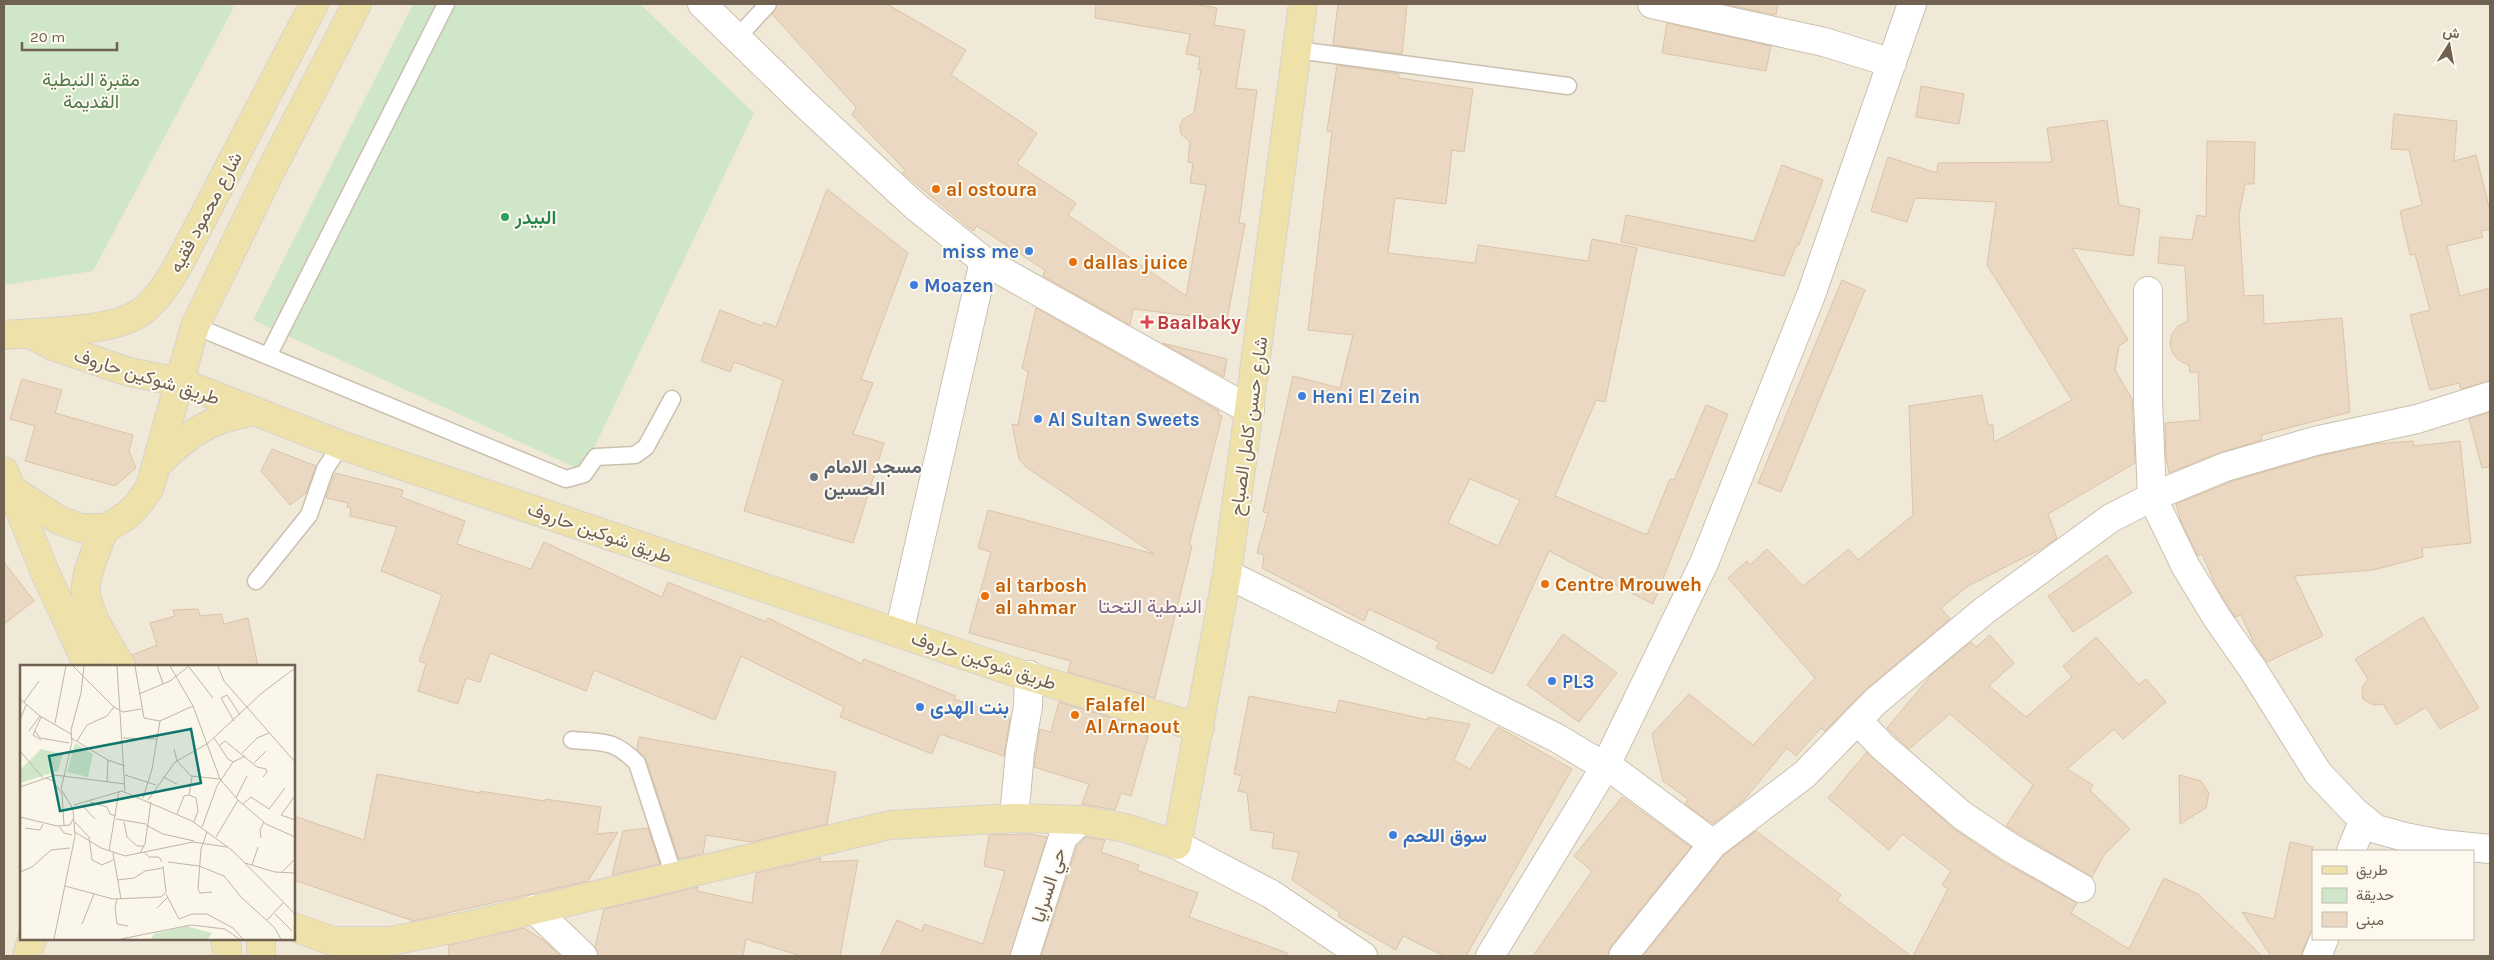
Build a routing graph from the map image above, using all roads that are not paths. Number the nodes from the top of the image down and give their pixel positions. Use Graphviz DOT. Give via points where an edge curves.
graph roads {
  1 [pos="314,4"];
  2 [pos="357,4"];
  3 [pos="446,4"];
  4 [pos="702,4"];
  5 [pos="768,4"];
  6 [pos="1303,4"];
  7 [pos="1652,4"];
  8 [pos="1912,4"];
  9 [pos="738,37"];
  10 [pos="1297,50"];
  11 [pos="1892,63"];
  12 [pos="1568,86"];
  13 [pos="984,261"];
  14 [pos="2148,291"];
  15 [pos="195,326"];
  16 [pos="11,335"];
  17 [pos="268,356"];
  18 [pos="129,372"];
  19 [pos="180,382"];
  20 [pos="2490,396"];
  21 [pos="672,399"];
  22 [pos="1250,410"];
  23 [pos="255,411"];
  24 [pos="164,437"];
  25 [pos="341,445"];
  26 [pos="157,465"];
  27 [pos="8,481"];
  28 [pos="2152,497"];
  29 [pos="105,528"];
  30 [pos="1227,574"];
  31 [pos="256,581"];
  32 [pos="899,633"];
  33 [pos="88,665"];
  34 [pos="120,665"];
  35 [pos="1029,675"];
  36 [pos="1857,720"];
  37 [pos="1200,728"];
  38 [pos="572,740"];
  39 [pos="1605,768"];
  40 [pos="1014,818"];
  41 [pos="2364,819"];
  42 [pos="1082,820"];
  43 [pos="1713,844"];
  44 [pos="1177,845"];
  45 [pos="2490,849"];
  46 [pos="2351,850"];
  47 [pos="674,876"];
  48 [pos="2082,888"];
  49 [pos="534,909"];
  50 [pos="295,927"];
  51 [pos="32,940"];
  52 [pos="225,940"];
  53 [pos="261,940"];
  54 [pos="2324,940"];
  55 [pos="393,949"];
  56 [pos="28,956"];
  57 [pos="228,956"];
  58 [pos="261,956"];
  59 [pos="583,956"];
  60 [pos="1025,956"];
  61 [pos="1364,956"];
  62 [pos="1490,956"];
  63 [pos="1623,956"];
  64 [pos="2317,956"];
  1 -- 16 [label="main road, شارع محمود فقيه" via="166,286 144,310 116,324"];
  2 -- 15 [label="main road, شارع محمود فقيه"];
  3 -- 17 [label="lane"];
  4 -- 9 [label="street"];
  5 -- 9 [label="lane"];
  6 -- 10 [label="main road, شارع حسن كامل الصباح"];
  7 -- 11 [label="street" via="1824,42"];
  8 -- 11 [label="street"];
  9 -- 13 [label="street" via="915,206"];
  10 -- 12 [label="lane"];
  10 -- 22 [label="main road, شارع حسن كامل الصباح"];
  11 -- 39 [label="street" via="1811,296 1704,563"];
  13 -- 22 [label="street"];
  13 -- 32 [label="street"];
  14 -- 28 [label="street"];
  15 -- 17 [label="lane"];
  15 -- 19 [label="main road, شارع محمود فقيه"];
  16 -- 18 [label="main road, طريق شوكين حاروف"];
  17 -- 21 [label="lane" via="566,480 584,474 596,457 635,455 646,446"];
  18 -- 19 [label="main road, طريق شوكين حاروف"];
  18 -- 24 [label="main road" via="146,386 155,400"];
  19 -- 23 [label="main road, طريق شوكين حاروف"];
  19 -- 24 [label="main road, شارع محمود فقيه"];
  20 -- 28 [label="street" via="2416,419 2315,441 2225,467"];
  22 -- 30 [label="main road, شارع حسن كامل الصباح"];
  23 -- 25 [label="main road, طريق شوكين حاروف"];
  23 -- 26 [label="main road" via="227,416 198,428"];
  24 -- 26 [label="main road, شارع محمود فقيه"];
  25 -- 31 [label="lane" via="325,469 309,515"];
  25 -- 32 [label="main road, طريق شوكين حاروف"];
  26 -- 29 [label="main road, شارع محمود فقيه" via="150,487 136,508"];
  27 -- 29 [label="main road" via="59,520 81,528"];
  27 -- 33 [label="main road"];
  28 -- 36 [label="street" via="2111,518 1985,610"];
  28 -- 41 [label="street" via="2186,567 2300,747 2336,794"];
  29 -- 34 [label="main road" via="92,558 86,592 100,629"];
  30 -- 37 [label="main road, شارع حسن كامل الصباح"];
  30 -- 39 [label="street" via="1557,738"];
  32 -- 35 [label="main road, طريق شوكين حاروف"];
  35 -- 37 [label="main road, طريق شوكين حاروف"];
  35 -- 40 [label="street"];
  36 -- 43 [label="street" via="1804,774"];
  36 -- 48 [label="street" via="1883,747 1963,816 2011,848"];
  37 -- 44 [label="main road, شارع حسن كامل الصباح"];
  38 -- 47 [label="lane" via="612,743 637,763"];
  39 -- 43 [label="street" via="1611,768 1638,786"];
  39 -- 62 [label="street"];
  40 -- 42 [label="main road"];
  40 -- 47 [label="main road" via="890,825"];
  41 -- 45 [label="street" via="2376,829 2405,837"];
  41 -- 46 [label="street"];
  42 -- 44 [label="main road" via="1126,828"];
  42 -- 60 [label="street, حي السرايا" via="1063,837"];
  43 -- 63 [label="street"];
  44 -- 61 [label="street" via="1271,894"];
  47 -- 49 [label="main road"];
  49 -- 55 [label="main road"];
  49 -- 59 [label="street"];
  50 -- 55 [label="main road" via="332,941"];
  51 -- 56 [label="main road"];
  52 -- 57 [label="main road"];
  53 -- 58 [label="main road"];
  54 -- 64 [label="street"];
}
